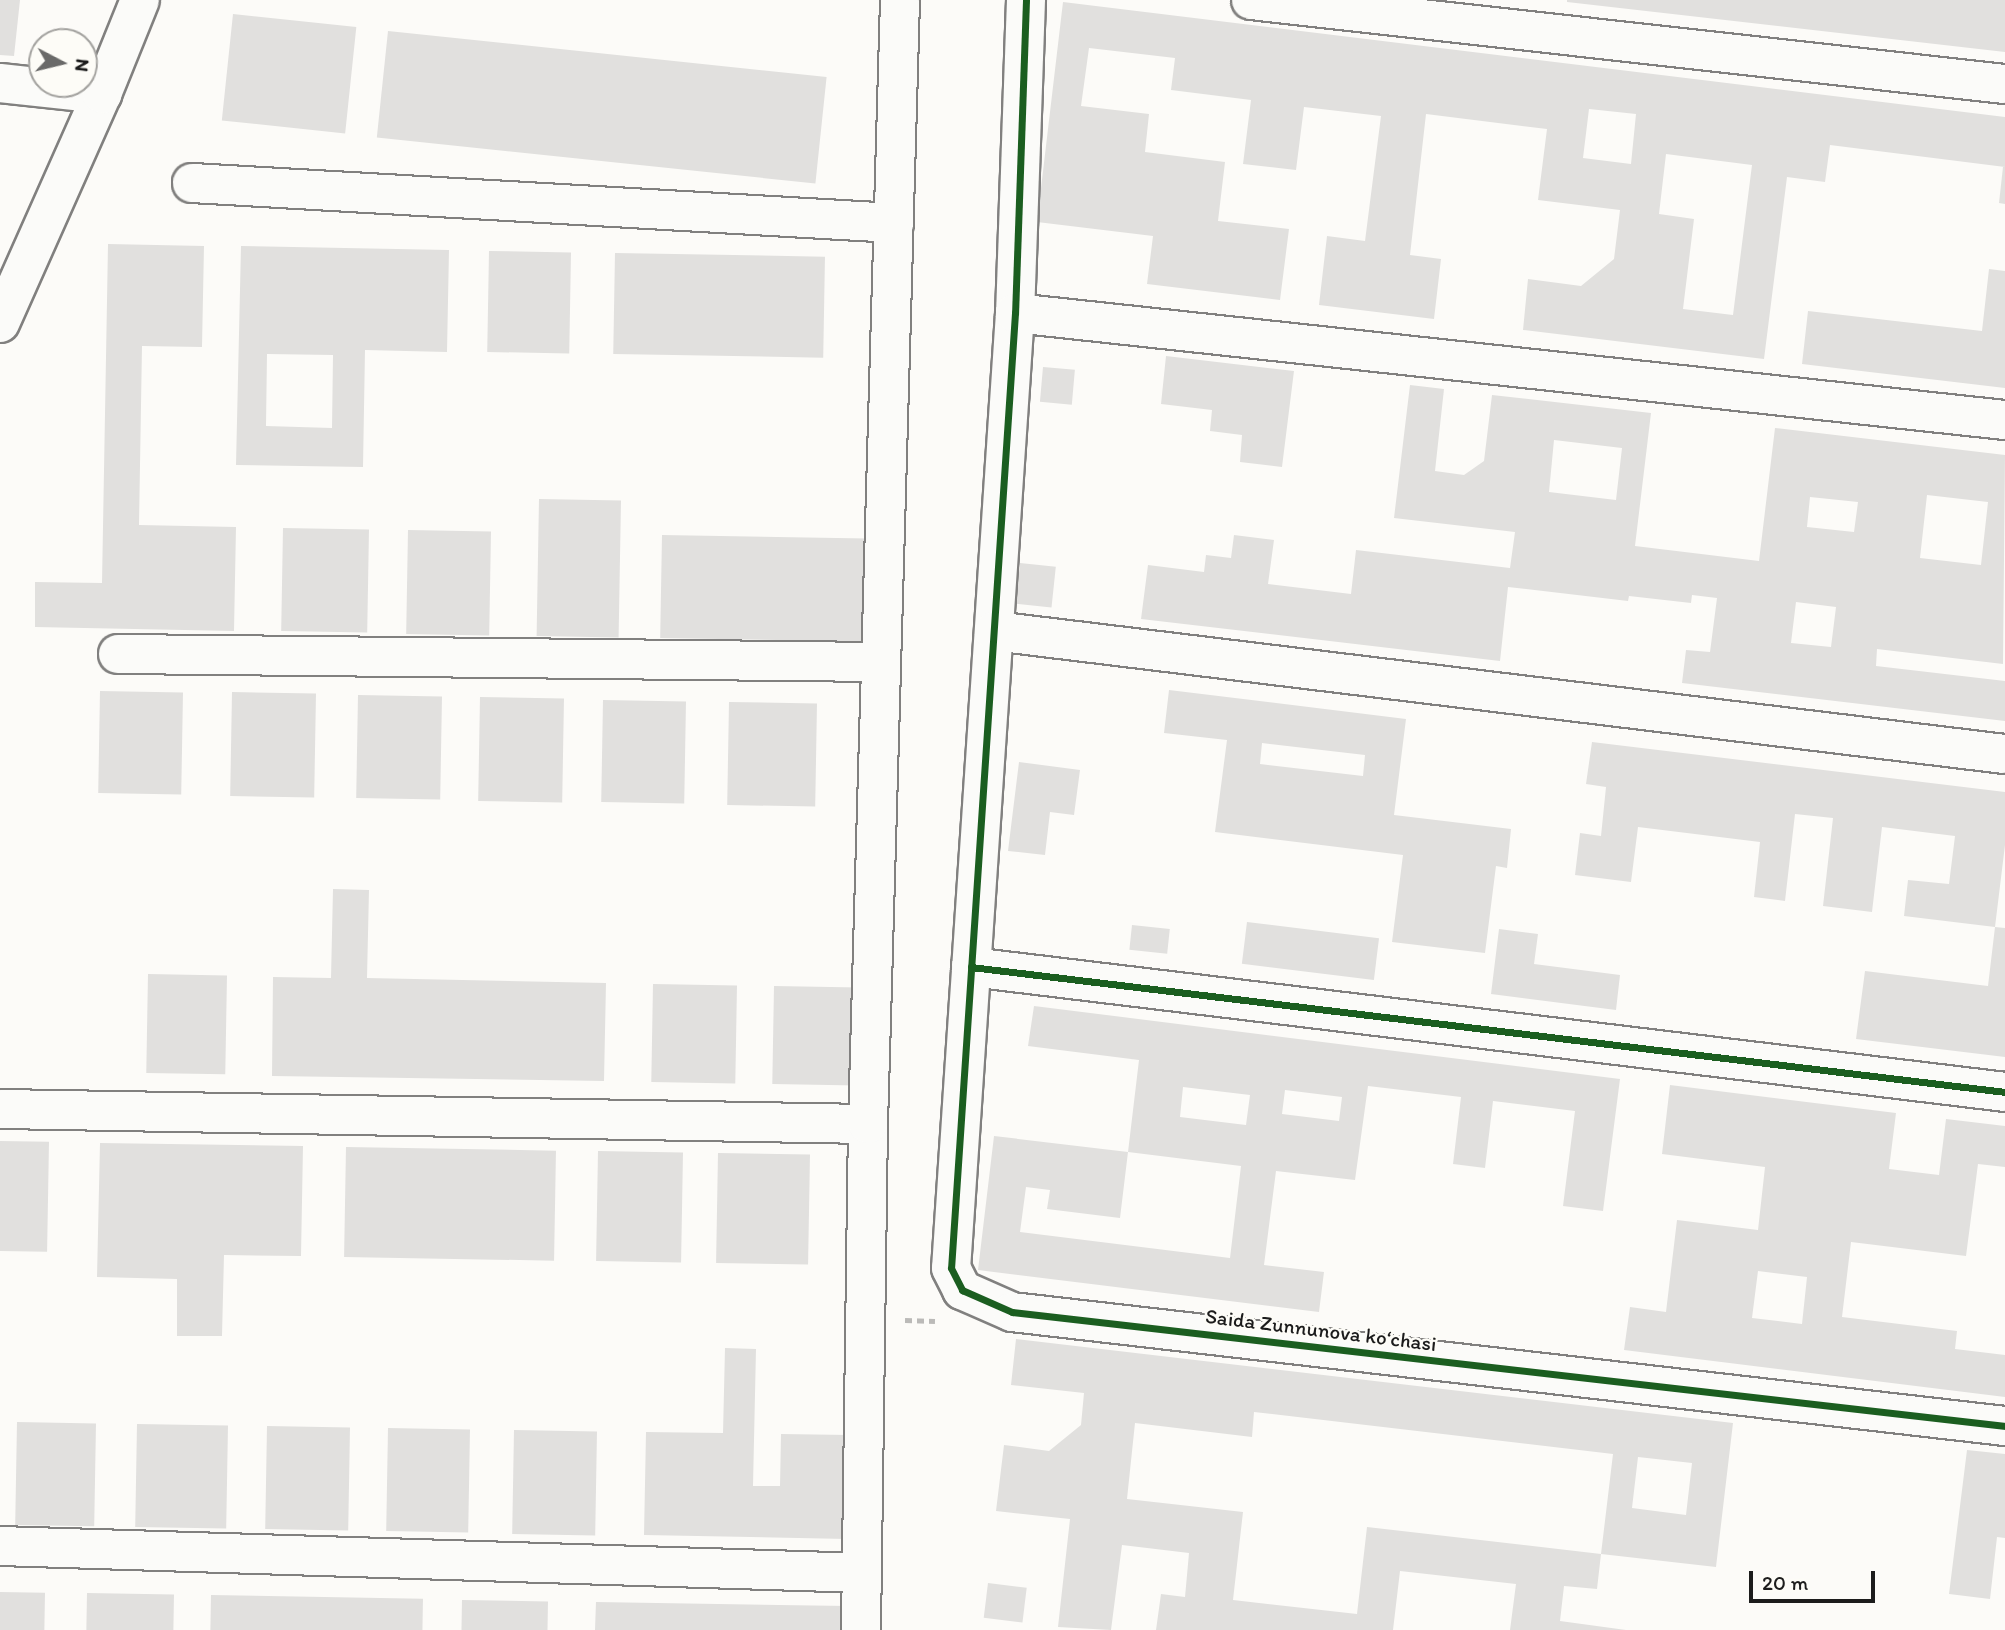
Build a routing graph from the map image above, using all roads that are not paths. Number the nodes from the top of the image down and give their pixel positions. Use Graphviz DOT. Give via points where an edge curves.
graph roads {
  1 [pos="140,0"];
  2 [pos="900,0"];
  3 [pos="1026,0"];
  4 [pos="1251,0"];
  5 [pos="0,83"];
  6 [pos="2005,84"];
  7 [pos="102,94"];
  8 [pos="192,183"];
  9 [pos="894,223"];
  10 [pos="1015,313"];
  11 [pos="0,323"];
  12 [pos="2005,420"];
  13 [pos="994,631"];
  14 [pos="118,654"];
  15 [pos="880,662"];
  16 [pos="2005,754"];
  17 [pos="971,967"];
  18 [pos="2005,1092"];
  19 [pos="0,1109"];
  20 [pos="868,1124"];
  21 [pos="2005,1426"];
  22 [pos="0,1546"];
  23 [pos="862,1573"];
  24 [pos="861,1630"];
  1 -- 7 [label="street"];
  2 -- 9 [label="street"];
  3 -- 10 [label="street, Saida Zunnunova koʻchasi"];
  4 -- 6 [label="street"];
  5 -- 7 [label="street"];
  7 -- 11 [label="street"];
  8 -- 9 [label="street"];
  9 -- 15 [label="street"];
  10 -- 12 [label="street"];
  10 -- 13 [label="street, Saida Zunnunova koʻchasi"];
  13 -- 16 [label="street"];
  13 -- 17 [label="street, Saida Zunnunova koʻchasi"];
  14 -- 15 [label="street"];
  15 -- 20 [label="street"];
  17 -- 18 [label="street"];
  17 -- 21 [label="street, Saida Zunnunova koʻchasi" via="951,1268 962,1290 1012,1312"];
  19 -- 20 [label="street"];
  20 -- 23 [label="street"];
  22 -- 23 [label="street"];
  23 -- 24 [label="street"];
}
